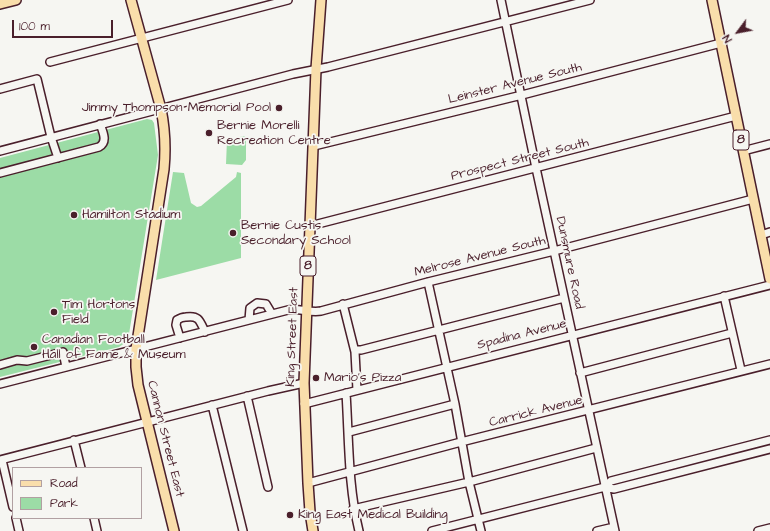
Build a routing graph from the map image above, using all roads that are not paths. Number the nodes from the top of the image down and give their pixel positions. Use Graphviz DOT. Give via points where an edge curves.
graph roads {
  1 [pos="16,0"];
  2 [pos="131,0"];
  3 [pos="288,0"];
  4 [pos="321,0"];
  5 [pos="502,0"];
  6 [pos="590,0"];
  7 [pos="712,0"];
  8 [pos="0,4"];
  9 [pos="506,22"];
  10 [pos="142,39"];
  11 [pos="721,43"];
  12 [pos="50,62"];
  13 [pos="316,70"];
  14 [pos="0,89"];
  15 [pos="522,95"];
  16 [pos="161,109"];
  17 [pos="736,116"];
  18 [pos="100,124"];
  19 [pos="52,137"];
  20 [pos="770,144"];
  21 [pos="314,146"];
  22 [pos="0,151"];
  23 [pos="743,151"];
  24 [pos="58,158"];
  25 [pos="536,168"];
  26 [pos="0,173"];
  27 [pos="753,199"];
  28 [pos="310,226"];
  29 [pos="770,232"];
  30 [pos="761,235"];
  31 [pos="554,251"];
  32 [pos="770,279"];
  33 [pos="428,282"];
  34 [pos="770,285"];
  35 [pos="724,296"];
  36 [pos="564,298"];
  37 [pos="343,304"];
  38 [pos="306,312"];
  39 [pos="272,314"];
  40 [pos="250,320"];
  41 [pos="438,329"];
  42 [pos="205,332"];
  43 [pos="732,333"];
  44 [pos="572,335"];
  45 [pos="180,338"];
  46 [pos="136,349"];
  47 [pos="355,350"];
  48 [pos="770,364"];
  49 [pos="0,365"];
  50 [pos="66,367"];
  51 [pos="446,367"];
  52 [pos="741,370"];
  53 [pos="580,373"];
  54 [pos="304,383"];
  55 [pos="0,384"];
  56 [pos="357,390"];
  57 [pos="346,393"];
  58 [pos="247,396"];
  59 [pos="304,404"];
  60 [pos="455,404"];
  61 [pos="212,405"];
  62 [pos="589,411"];
  63 [pos="148,422"];
  64 [pos="349,432"];
  65 [pos="74,440"];
  66 [pos="770,440"];
  67 [pos="461,442"];
  68 [pos="757,443"];
  69 [pos="596,448"];
  70 [pos="770,448"];
  71 [pos="759,451"];
  72 [pos="722,452"];
  73 [pos="712,455"];
  74 [pos="1,460"];
  75 [pos="725,460"];
  76 [pos="682,462"];
  77 [pos="715,463"];
  78 [pos="672,465"];
  79 [pos="81,467"];
  80 [pos="685,470"];
  81 [pos="350,472"];
  82 [pos="645,472"];
  83 [pos="675,473"];
  84 [pos="647,480"];
  85 [pos="469,482"];
  86 [pos="308,483"];
  87 [pos="268,487"];
  88 [pos="605,487"];
  89 [pos="12,503"];
  90 [pos="353,509"];
  91 [pos="16,519"];
  92 [pos="94,519"];
  93 [pos="478,520"];
  94 [pos="770,528"];
  95 [pos="614,529"];
  96 [pos="19,531"];
  97 [pos="97,531"];
  98 [pos="174,531"];
  99 [pos="243,531"];
  100 [pos="313,531"];
  101 [pos="359,531"];
  102 [pos="432,531"];
  103 [pos="481,531"];
  104 [pos="597,531"];
  105 [pos="758,531"];
  1 -- 8 [label="main road"];
  2 -- 10 [label="main road, Cannon Street East"];
  3 -- 10 [label="street"];
  4 -- 13 [label="main road, King Street East / 8"];
  5 -- 9 [label="street, Dunsmure Road"];
  6 -- 9 [label="street"];
  7 -- 11 [label="main road, 8"];
  9 -- 13 [label="street"];
  9 -- 15 [label="street, Dunsmure Road"];
  10 -- 12 [label="street"];
  10 -- 16 [label="main road, Cannon Street East"];
  11 -- 15 [label="street, Leinster Avenue South"];
  11 -- 17 [label="main road, 8"];
  13 -- 16 [label="street"];
  13 -- 21 [label="main road, King Street East / 8"];
  14 -- 19 [label="street" via="37,80"];
  15 -- 21 [label="street, Leinster Avenue South"];
  15 -- 25 [label="street, Dunsmure Road"];
  16 -- 18 [label="street"];
  16 -- 46 [label="main road, Cannon Street East" via="166,142 164,169"];
  17 -- 23 [label="main road, 8"];
  17 -- 25 [label="street, Prospect Street South"];
  18 -- 19 [label="street"];
  18 -- 24 [label="street" via="104,137 103,145"];
  19 -- 22 [label="street"];
  19 -- 24 [label="street"];
  20 -- 23 [label="street"];
  21 -- 28 [label="main road, King Street East / 8"];
  23 -- 27 [label="main road, 8"];
  24 -- 26 [label="street"];
  25 -- 28 [label="street, Prospect Street South"];
  25 -- 31 [label="street, Dunsmure Road"];
  27 -- 30 [label="main road, 8"];
  27 -- 31 [label="street, Melrose Avenue South"];
  28 -- 38 [label="main road, King Street East / 8"];
  29 -- 30 [label="street"];
  30 -- 32 [label="main road, 8"];
  31 -- 33 [label="street, Melrose Avenue South"];
  31 -- 36 [label="street, Dunsmure Road"];
  33 -- 37 [label="street, Melrose Avenue South"];
  33 -- 41 [label="street"];
  34 -- 35 [label="street, Spadina Avenue"];
  35 -- 43 [label="street"];
  35 -- 44 [label="street, Spadina Avenue"];
  36 -- 41 [label="street"];
  36 -- 44 [label="street, Dunsmure Road"];
  37 -- 38 [label="street, Melrose Avenue South" via="321,311"];
  37 -- 47 [label="street"];
  38 -- 39 [label="street, Melrose Avenue South" via="294,309"];
  38 -- 54 [label="main road, King Street East / 8"];
  39 -- 40 [label="street, Melrose Avenue South"];
  39 -- 40 [label="street" via="266,304 257,303 250,308"];
  40 -- 42 [label="street, Melrose Avenue South"];
  41 -- 47 [label="street"];
  41 -- 51 [label="street"];
  42 -- 45 [label="street, Melrose Avenue South"];
  42 -- 45 [label="street" via="197,317 179,318 176,325"];
  43 -- 52 [label="street"];
  43 -- 53 [label="street"];
  44 -- 51 [label="street, Spadina Avenue"];
  44 -- 53 [label="street, Dunsmure Road"];
  45 -- 46 [label="street, Melrose Avenue South"];
  46 -- 50 [label="street, Melrose Avenue South"];
  46 -- 63 [label="main road, Cannon Street East" via="137,376"];
  47 -- 56 [label="street"];
  48 -- 52 [label="street, Carrick Avenue"];
  49 -- 50 [label="street" via="62,352"];
  50 -- 55 [label="street, Melrose Avenue South"];
  51 -- 56 [label="street, Spadina Avenue"];
  51 -- 60 [label="street"];
  52 -- 62 [label="street, Carrick Avenue"];
  53 -- 62 [label="street, Dunsmure Road"];
  54 -- 58 [label="street"];
  54 -- 59 [label="main road, King Street East / 8"];
  56 -- 57 [label="street, Spadina Avenue"];
  57 -- 59 [label="street, Spadina Avenue"];
  57 -- 64 [label="street"];
  58 -- 61 [label="street"];
  58 -- 87 [label="street"];
  59 -- 86 [label="main road, King Street East / 8"];
  60 -- 64 [label="street"];
  60 -- 67 [label="street"];
  61 -- 63 [label="street"];
  61 -- 99 [label="street"];
  62 -- 67 [label="street, Carrick Avenue"];
  62 -- 69 [label="street, Dunsmure Road"];
  63 -- 65 [label="street"];
  63 -- 98 [label="main road, Cannon Street East"];
  64 -- 81 [label="street"];
  65 -- 74 [label="street"];
  65 -- 79 [label="street"];
  66 -- 68 [label="street"];
  67 -- 81 [label="street, Carrick Avenue"];
  67 -- 85 [label="street"];
  68 -- 71 [label="street"];
  68 -- 72 [label="street"];
  69 -- 85 [label="street"];
  69 -- 88 [label="street, Dunsmure Road"];
  70 -- 71 [label="street"];
  71 -- 75 [label="street"];
  72 -- 73 [label="street"];
  72 -- 75 [label="street"];
  73 -- 76 [label="street"];
  73 -- 77 [label="street"];
  74 -- 89 [label="street"];
  75 -- 77 [label="street"];
  76 -- 78 [label="street"];
  76 -- 80 [label="street"];
  77 -- 80 [label="street"];
  78 -- 82 [label="street"];
  78 -- 83 [label="street"];
  80 -- 83 [label="street"];
  81 -- 86 [label="street, Carrick Avenue"];
  81 -- 90 [label="street"];
  82 -- 84 [label="street"];
  82 -- 88 [label="street" via="611,481"];
  83 -- 84 [label="street"];
  84 -- 88 [label="street" via="614,489"];
  85 -- 90 [label="street"];
  85 -- 93 [label="street"];
  86 -- 100 [label="main road, King Street East / 8"];
  88 -- 93 [label="street"];
  88 -- 95 [label="street, Dunsmure Road"];
  90 -- 101 [label="street"];
  91 -- 96 [label="street"];
  92 -- 97 [label="street"];
  93 -- 102 [label="street"];
  93 -- 103 [label="street"];
  94 -- 105 [label="street"];
  95 -- 104 [label="street"];
}
